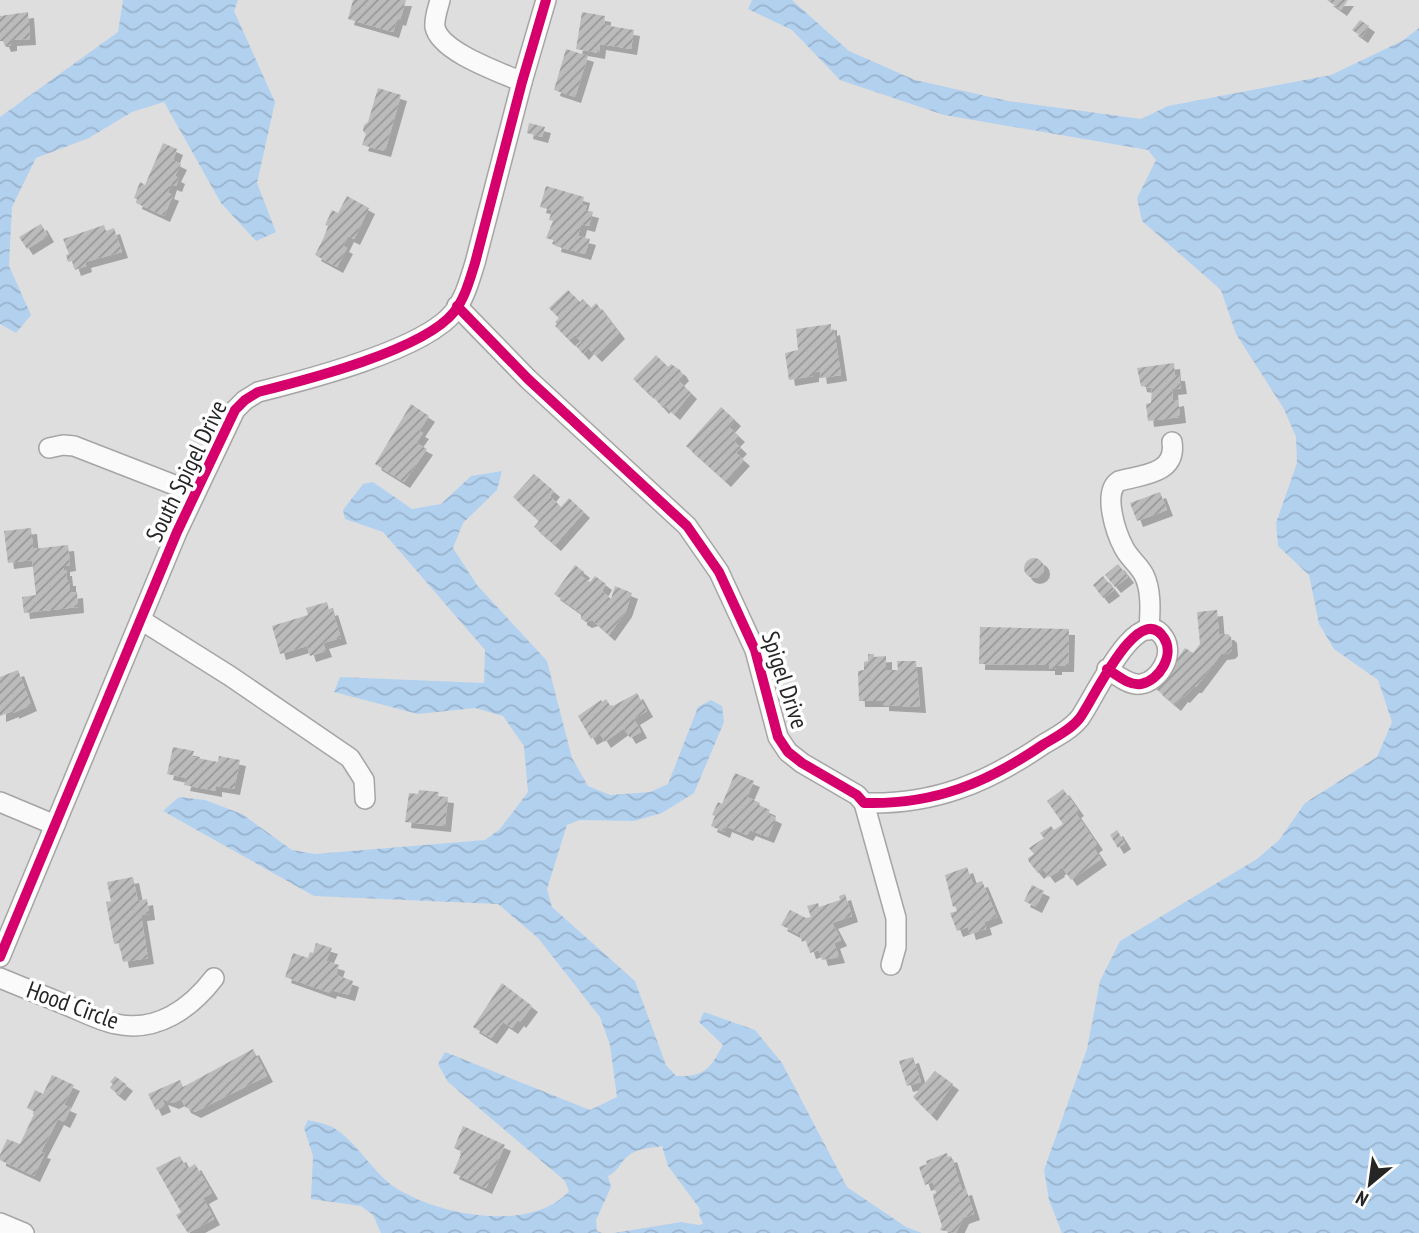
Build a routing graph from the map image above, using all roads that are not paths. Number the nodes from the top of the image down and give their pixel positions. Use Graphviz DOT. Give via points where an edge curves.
graph roads {
  1 [pos="440,0"];
  2 [pos="546,0"];
  3 [pos="522,82"];
  4 [pos="457,306"];
  5 [pos="1172,442"];
  6 [pos="49,448"];
  7 [pos="195,493"];
  8 [pos="141,620"];
  9 [pos="1149,630"];
  10 [pos="1107,669"];
  11 [pos="365,799"];
  12 [pos="0,802"];
  13 [pos="864,803"];
  14 [pos="55,825"];
  15 [pos="0,957"];
  16 [pos="891,965"];
  17 [pos="0,978"];
  18 [pos="214,978"];
  19 [pos="0,1223"];
  20 [pos="24,1233"];
  1 -- 3 [label="street" via="435,28 446,44"];
  2 -- 3 [label="street, South Spigel Drive"];
  3 -- 4 [label="street, South Spigel Drive" via="475,263"];
  4 -- 7 [label="street, South Spigel Drive" via="421,337 245,400 235,410"];
  4 -- 13 [label="street, Spigel Drive" via="528,379 687,526 719,572 755,650 778,737 802,763"];
  5 -- 9 [label="street" via="1171,457 1158,471 1119,481 1111,490 1116,531 1147,586"];
  6 -- 7 [label="street" via="74,446"];
  7 -- 8 [label="street, South Spigel Drive"];
  8 -- 11 [label="street" via="350,758 363,780"];
  8 -- 14 [label="street, South Spigel Drive"];
  9 -- 10 [label="street" via="1140,632"];
  9 -- 10 [label="street" via="1164,637 1167,645 1166,660 1154,679 1133,684"];
  10 -- 13 [label="street" via="1079,719 1029,755 950,793 903,803"];
  12 -- 14 [label="street"];
  13 -- 16 [label="street" via="896,918"];
  14 -- 15 [label="street, South Spigel Drive"];
  17 -- 18 [label="street, Hood Circle" via="100,1018 135,1026 185,1009"];
  19 -- 20 [label="street"];
}
